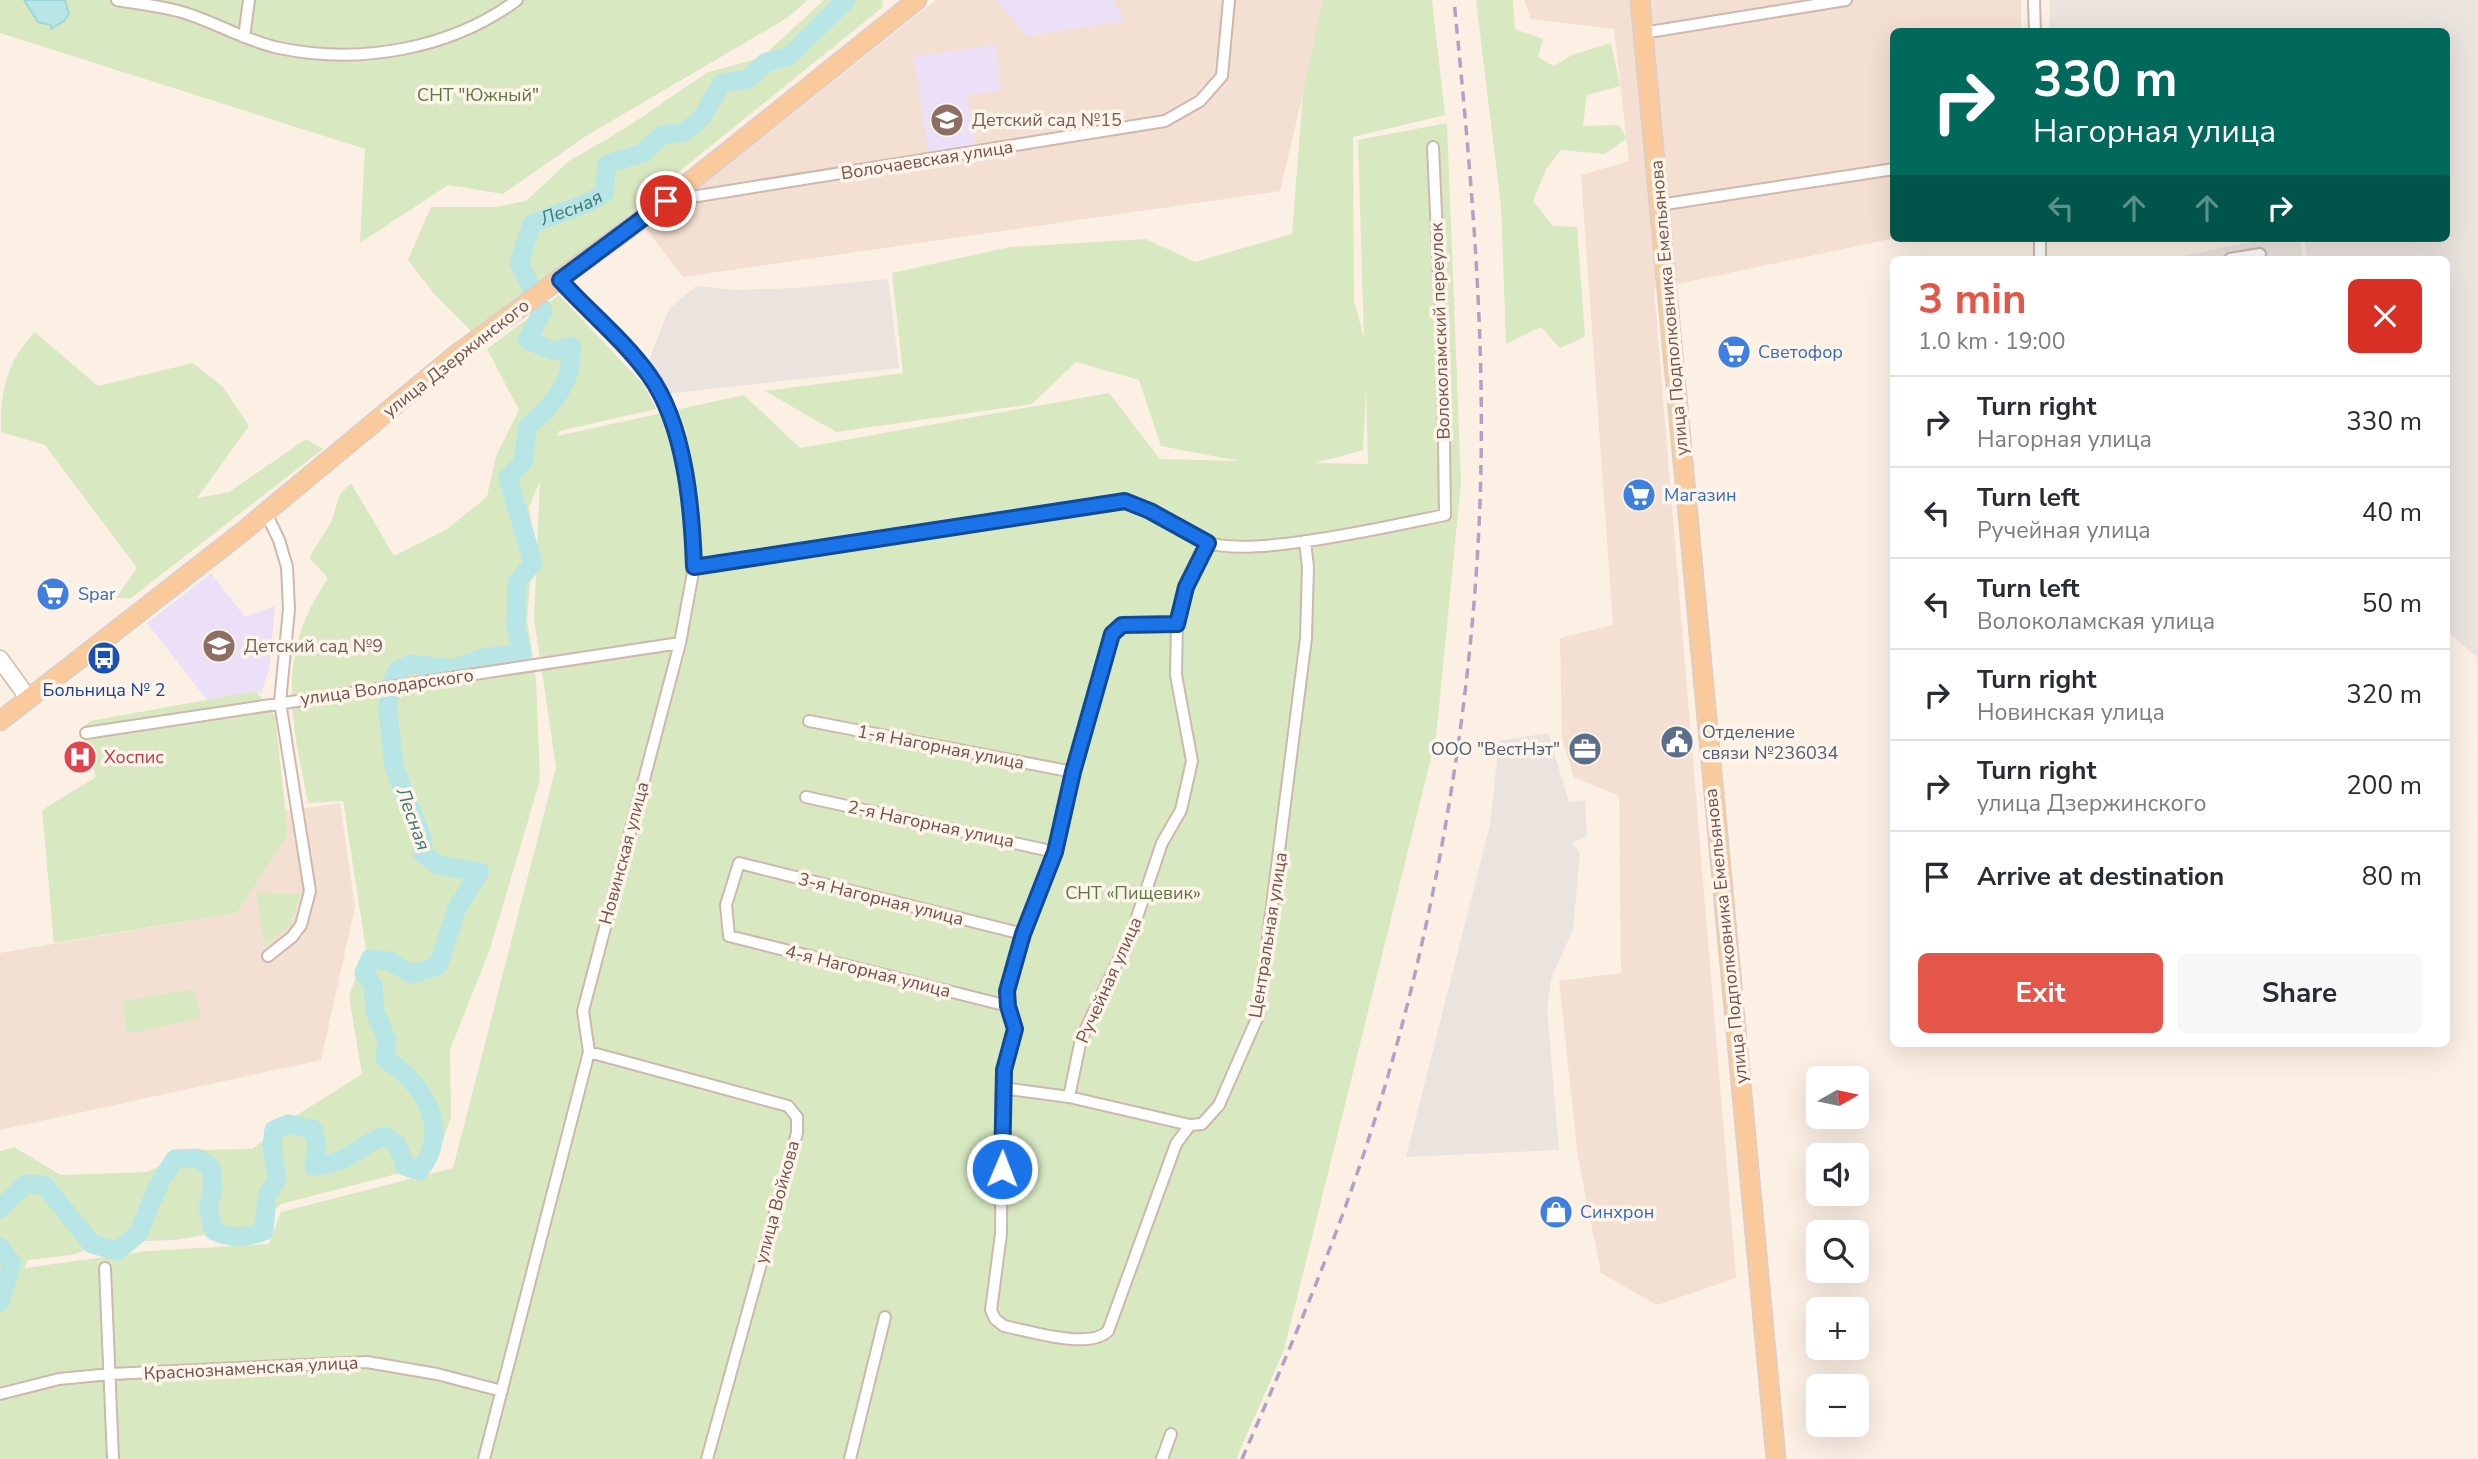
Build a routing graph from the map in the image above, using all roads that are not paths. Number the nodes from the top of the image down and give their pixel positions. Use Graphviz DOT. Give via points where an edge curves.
graph roads {
  1 [pos="117,0"];
  2 [pos="249,0"];
  3 [pos="517,0"];
  4 [pos="917,0"];
  5 [pos="1229,0"];
  6 [pos="1640,0"];
  7 [pos="1846,0"];
  8 [pos="2034,0"];
  9 [pos="139,2"];
  10 [pos="2035,28"];
  11 [pos="1643,33"];
  12 [pos="244,37"];
  13 [pos="1433,147"];
  14 [pos="1890,170"];
  15 [pos="666,201"];
  16 [pos="1659,205"];
  17 [pos="2260,254"];
  18 [pos="2248,256"];
  19 [pos="560,280"];
  20 [pos="266,513"];
  21 [pos="1305,541"];
  22 [pos="1208,543"];
  23 [pos="694,567"];
  24 [pos="1177,624"];
  25 [pos="680,643"];
  26 [pos="0,659"];
  27 [pos="29,699"];
  28 [pos="280,702"];
  29 [pos="0,721"];
  30 [pos="809,721"];
  31 [pos="86,733"];
  32 [pos="1073,772"];
  33 [pos="806,797"];
  34 [pos="1055,852"];
  35 [pos="1023,934"];
  36 [pos="729,936"];
  37 [pos="268,956"];
  38 [pos="1008,1006"];
  39 [pos="589,1052"];
  40 [pos="1002,1088"];
  41 [pos="1069,1097"];
  42 [pos="1189,1125"];
  43 [pos="105,1268"];
  44 [pos="885,1317"];
  45 [pos="111,1374"];
  46 [pos="502,1391"];
  47 [pos="0,1394"];
  48 [pos="1171,1434"];
  49 [pos="113,1459"];
  50 [pos="484,1459"];
  51 [pos="707,1459"];
  52 [pos="850,1459"];
  53 [pos="1162,1459"];
  54 [pos="1776,1459"];
  1 -- 9 [label="street"];
  2 -- 12 [label="street"];
  3 -- 12 [label="street" via="480,26 393,50 325,54 279,48"];
  4 -- 15 [label="main road, улица Дзержинского"];
  5 -- 15 [label="street, Волочаевская улица" via="1222,76 1200,101 1165,121"];
  6 -- 11 [label="main road, улица Подполковника Емельянова"];
  7 -- 11 [label="street"];
  8 -- 10 [label="street"];
  9 -- 12 [label="street" via="184,12"];
  11 -- 16 [label="main road, улица Подполковника Емельянова"];
  13 -- 21 [label="street, Волоколамский переулок" via="1445,515"];
  14 -- 16 [label="street"];
  15 -- 19 [label="main road, улица Дзержинского"];
  16 -- 54 [label="main road, улица Подполковника Емельянова"];
  17 -- 18 [label="street"];
  19 -- 20 [label="main road, улица Дзержинского" via="453,357"];
  19 -- 23 [label="street, Новинская улица" via="649,375 665,403 690,503"];
  20 -- 27 [label="main road, улица Дзержинского"];
  20 -- 28 [label="street" via="287,567 289,609"];
  21 -- 22 [label="street" via="1256,546"];
  21 -- 42 [label="street, Центральная улица" via="1306,638 1258,1016 1219,1105 1202,1124"];
  22 -- 23 [label="street" via="1125,501"];
  22 -- 24 [label="street, Ручейная улица" via="1186,587"];
  23 -- 25 [label="street, Новинская улица"];
  24 -- 32 [label="street" via="1122,625 1112,634"];
  24 -- 41 [label="street, Ручейная улица" via="1176,675 1192,761 1187,785 1133,929 1081,1039"];
  25 -- 28 [label="street, улица Володарского"];
  25 -- 39 [label="street, Новинская улица" via="583,1011"];
  26 -- 27 [label="main road"];
  27 -- 29 [label="main road, улица Дзержинского"];
  28 -- 31 [label="street"];
  28 -- 37 [label="street, улица Володарского" via="310,891 301,925"];
  30 -- 32 [label="street, 1-я Нагорная улица"];
  32 -- 34 [label="street"];
  33 -- 34 [label="street, 2-я Нагорная улица"];
  34 -- 35 [label="street"];
  35 -- 36 [label="street, 3-я Нагорная улица" via="739,863 726,905"];
  35 -- 38 [label="street" via="1007,991"];
  36 -- 38 [label="street, 4-я Нагорная улица"];
  38 -- 40 [label="street" via="1015,1029"];
  39 -- 46 [label="street, Новинская улица"];
  39 -- 51 [label="street, улица Войкова" via="788,1106 797,1117 797,1133"];
  40 -- 41 [label="street"];
  40 -- 42 [label="street, Центральная улица" via="1001,1234 991,1310 1004,1326 1086,1340 1108,1331 1176,1144"];
  41 -- 42 [label="street"];
  43 -- 45 [label="street"];
  44 -- 52 [label="street"];
  45 -- 46 [label="street, Краснознаменская улица" via="367,1362"];
  45 -- 47 [label="street, Краснознаменская улица" via="59,1379"];
  45 -- 49 [label="street"];
  46 -- 50 [label="street, Новинская улица"];
  48 -- 53 [label="street"];
}
